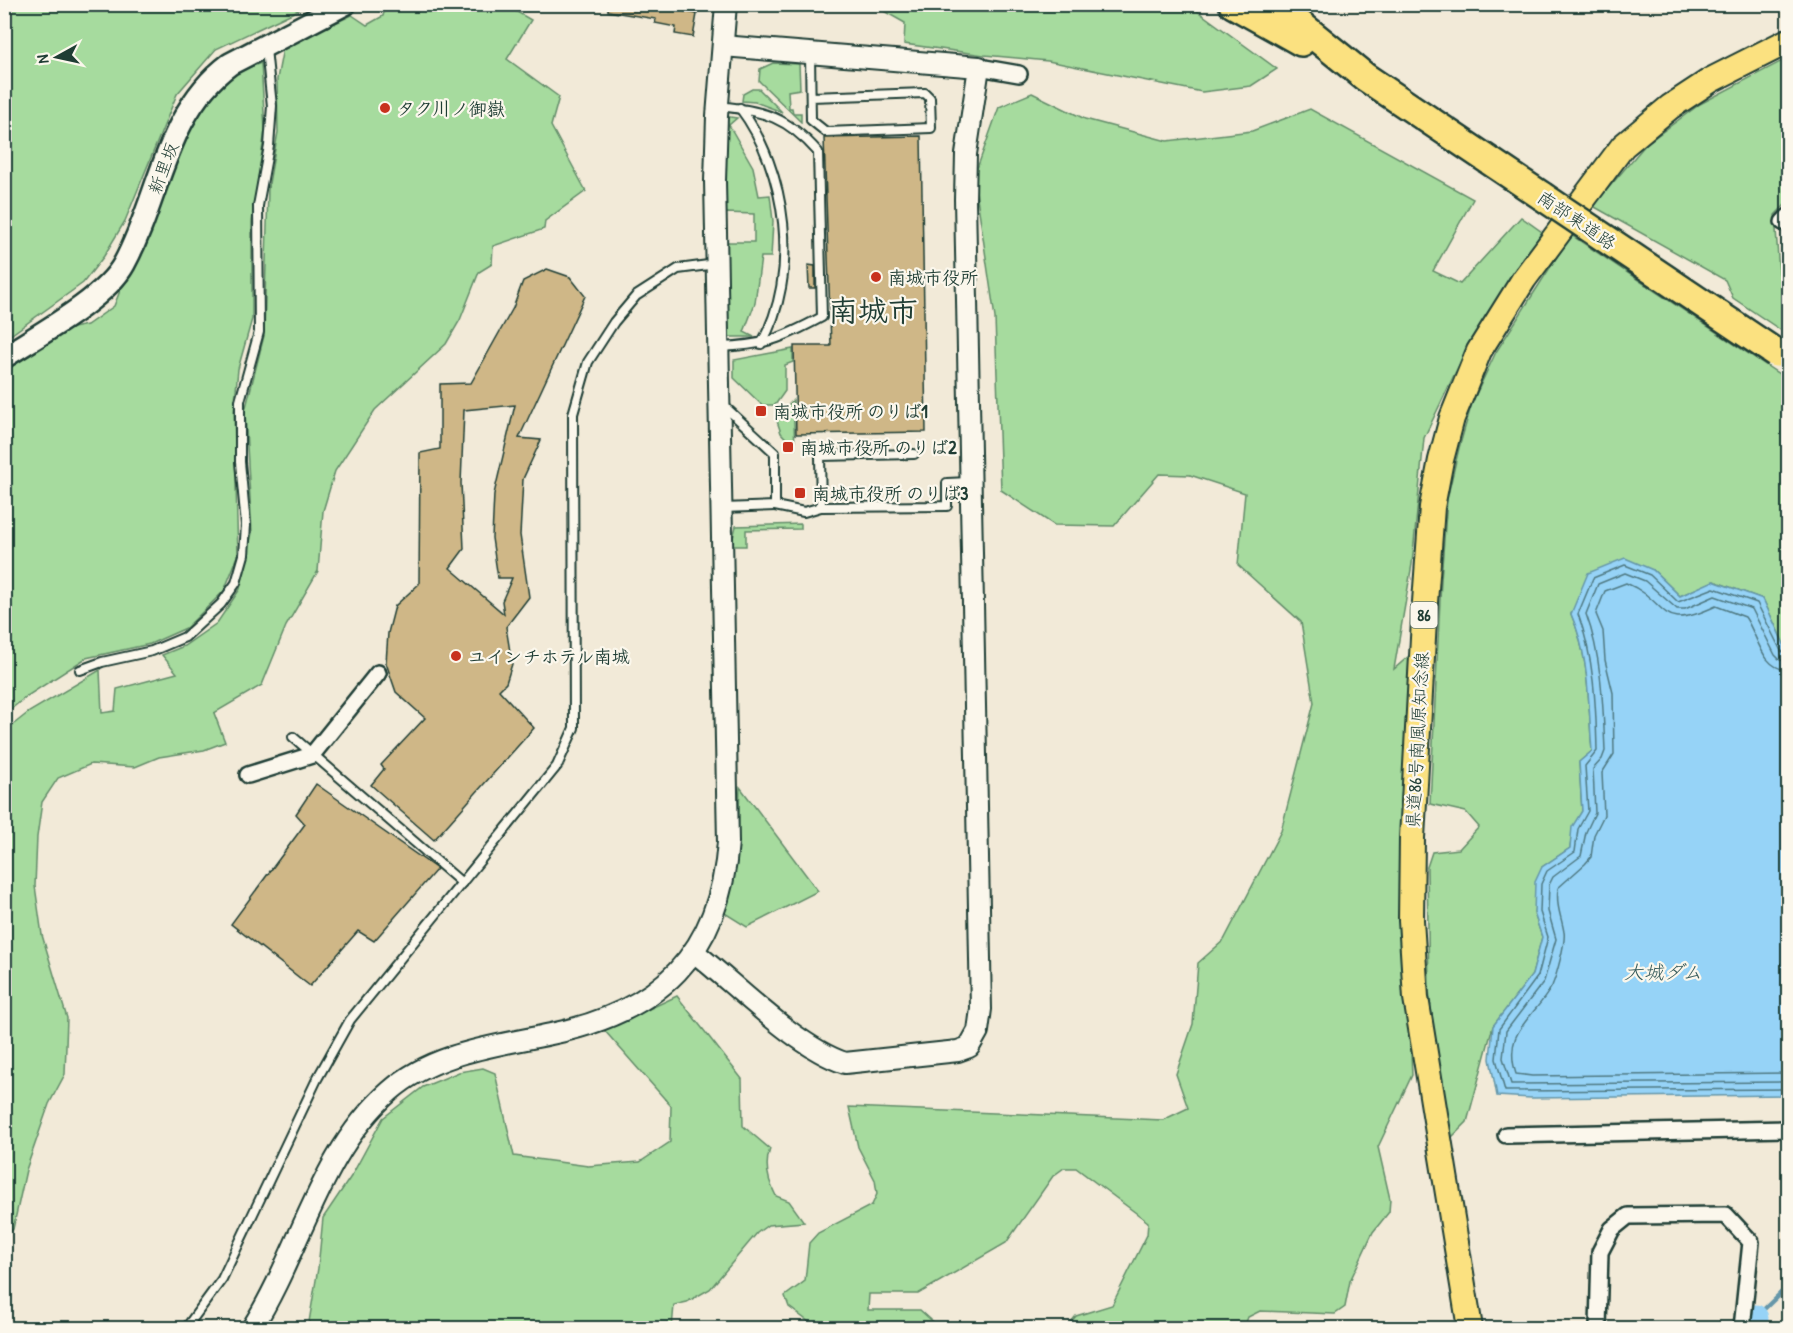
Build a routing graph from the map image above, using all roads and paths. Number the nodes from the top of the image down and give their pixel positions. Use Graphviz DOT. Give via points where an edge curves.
graph roads {
  1 [pos="345,4"];
  2 [pos="726,4"];
  3 [pos="1233,4"];
  4 [pos="1275,4"];
  5 [pos="1788,42"];
  6 [pos="723,46"];
  7 [pos="266,48"];
  8 [pos="810,53"];
  9 [pos="979,67"];
  10 [pos="1019,74"];
  11 [pos="1365,77"];
  12 [pos="811,97"];
  13 [pos="717,106"];
  14 [pos="740,108"];
  15 [pos="716,264"];
  16 [pos="761,344"];
  17 [pos="718,348"];
  18 [pos="4,357"];
  19 [pos="1782,358"];
  20 [pos="718,401"];
  21 [pos="914,454"];
  22 [pos="972,482"];
  23 [pos="775,506"];
  24 [pos="821,507"];
  25 [pos="721,508"];
  26 [pos="80,670"];
  27 [pos="378,673"];
  28 [pos="293,737"];
  29 [pos="312,755"];
  30 [pos="248,775"];
  31 [pos="462,883"];
  32 [pos="694,952"];
  33 [pos="1788,1129"];
  34 [pos="1506,1135"];
  35 [pos="186,1329"];
  36 [pos="252,1329"];
  37 [pos="1470,1329"];
  38 [pos="1598,1329"];
  39 [pos="1742,1329"];
  1 -- 7 [label="main road, 新里坂"];
  2 -- 6 [label="street"];
  3 -- 11 [label="highway"];
  4 -- 11 [label="highway"];
  5 -- 37 [label="main road, 県道86号南風原知念線 / 86" via="1711,80 1623,146 1524,279 1479,351 1452,418 1441,460 1432,507 1425,602 1411,920 1416,998"];
  6 -- 8 [label="street"];
  6 -- 13 [label="street"];
  7 -- 18 [label="main road, 新里坂" via="230,64 195,97 114,278 82,305"];
  7 -- 26 [label="lane" via="272,106 258,206 259,332 240,401 246,525 244,555 236,583 221,604 184,637 152,651"];
  8 -- 9 [label="street"];
  8 -- 12 [label="lane"];
  9 -- 10 [label="street"];
  9 -- 22 [label="street" via="966,154 965,199"];
  11 -- 19 [label="highway, 南部東道路, bridge"];
  12 -- 12 [label="lane" via="811,120 826,132 931,128 930,98 924,93"];
  13 -- 14 [label="lane"];
  13 -- 15 [label="street"];
  14 -- 16 [label="lane" via="757,130 782,202 784,266"];
  14 -- 16 [label="lane" via="787,122 818,152 822,317 782,339"];
  15 -- 17 [label="street"];
  15 -- 31 [label="lane" via="678,269 636,296 588,362 573,414 574,728 557,766"];
  16 -- 17 [label="lane"];
  17 -- 20 [label="street"];
  20 -- 23 [label="lane" via="775,453"];
  20 -- 25 [label="street"];
  21 -- 24 [label="lane" via="820,456"];
  22 -- 24 [label="lane" via="947,483 947,506"];
  22 -- 32 [label="street" via="981,1009 978,1031 969,1047 859,1062 828,1058"];
  23 -- 24 [label="lane" via="804,512"];
  23 -- 25 [label="lane"];
  25 -- 32 [label="street" via="728,850 722,892 704,938"];
  27 -- 29 [label="street"];
  28 -- 29 [label="lane"];
  29 -- 30 [label="street"];
  29 -- 31 [label="lane"];
  31 -- 35 [label="lane" via="350,1020 317,1079 222,1279"];
  32 -- 36 [label="street" via="662,985 613,1016 455,1056 432,1064 392,1090 357,1125 344,1145"];
  33 -- 34 [label="street"];
  38 -- 39 [label="street" via="1600,1252 1612,1229 1628,1216 1726,1215 1751,1242"];
}
